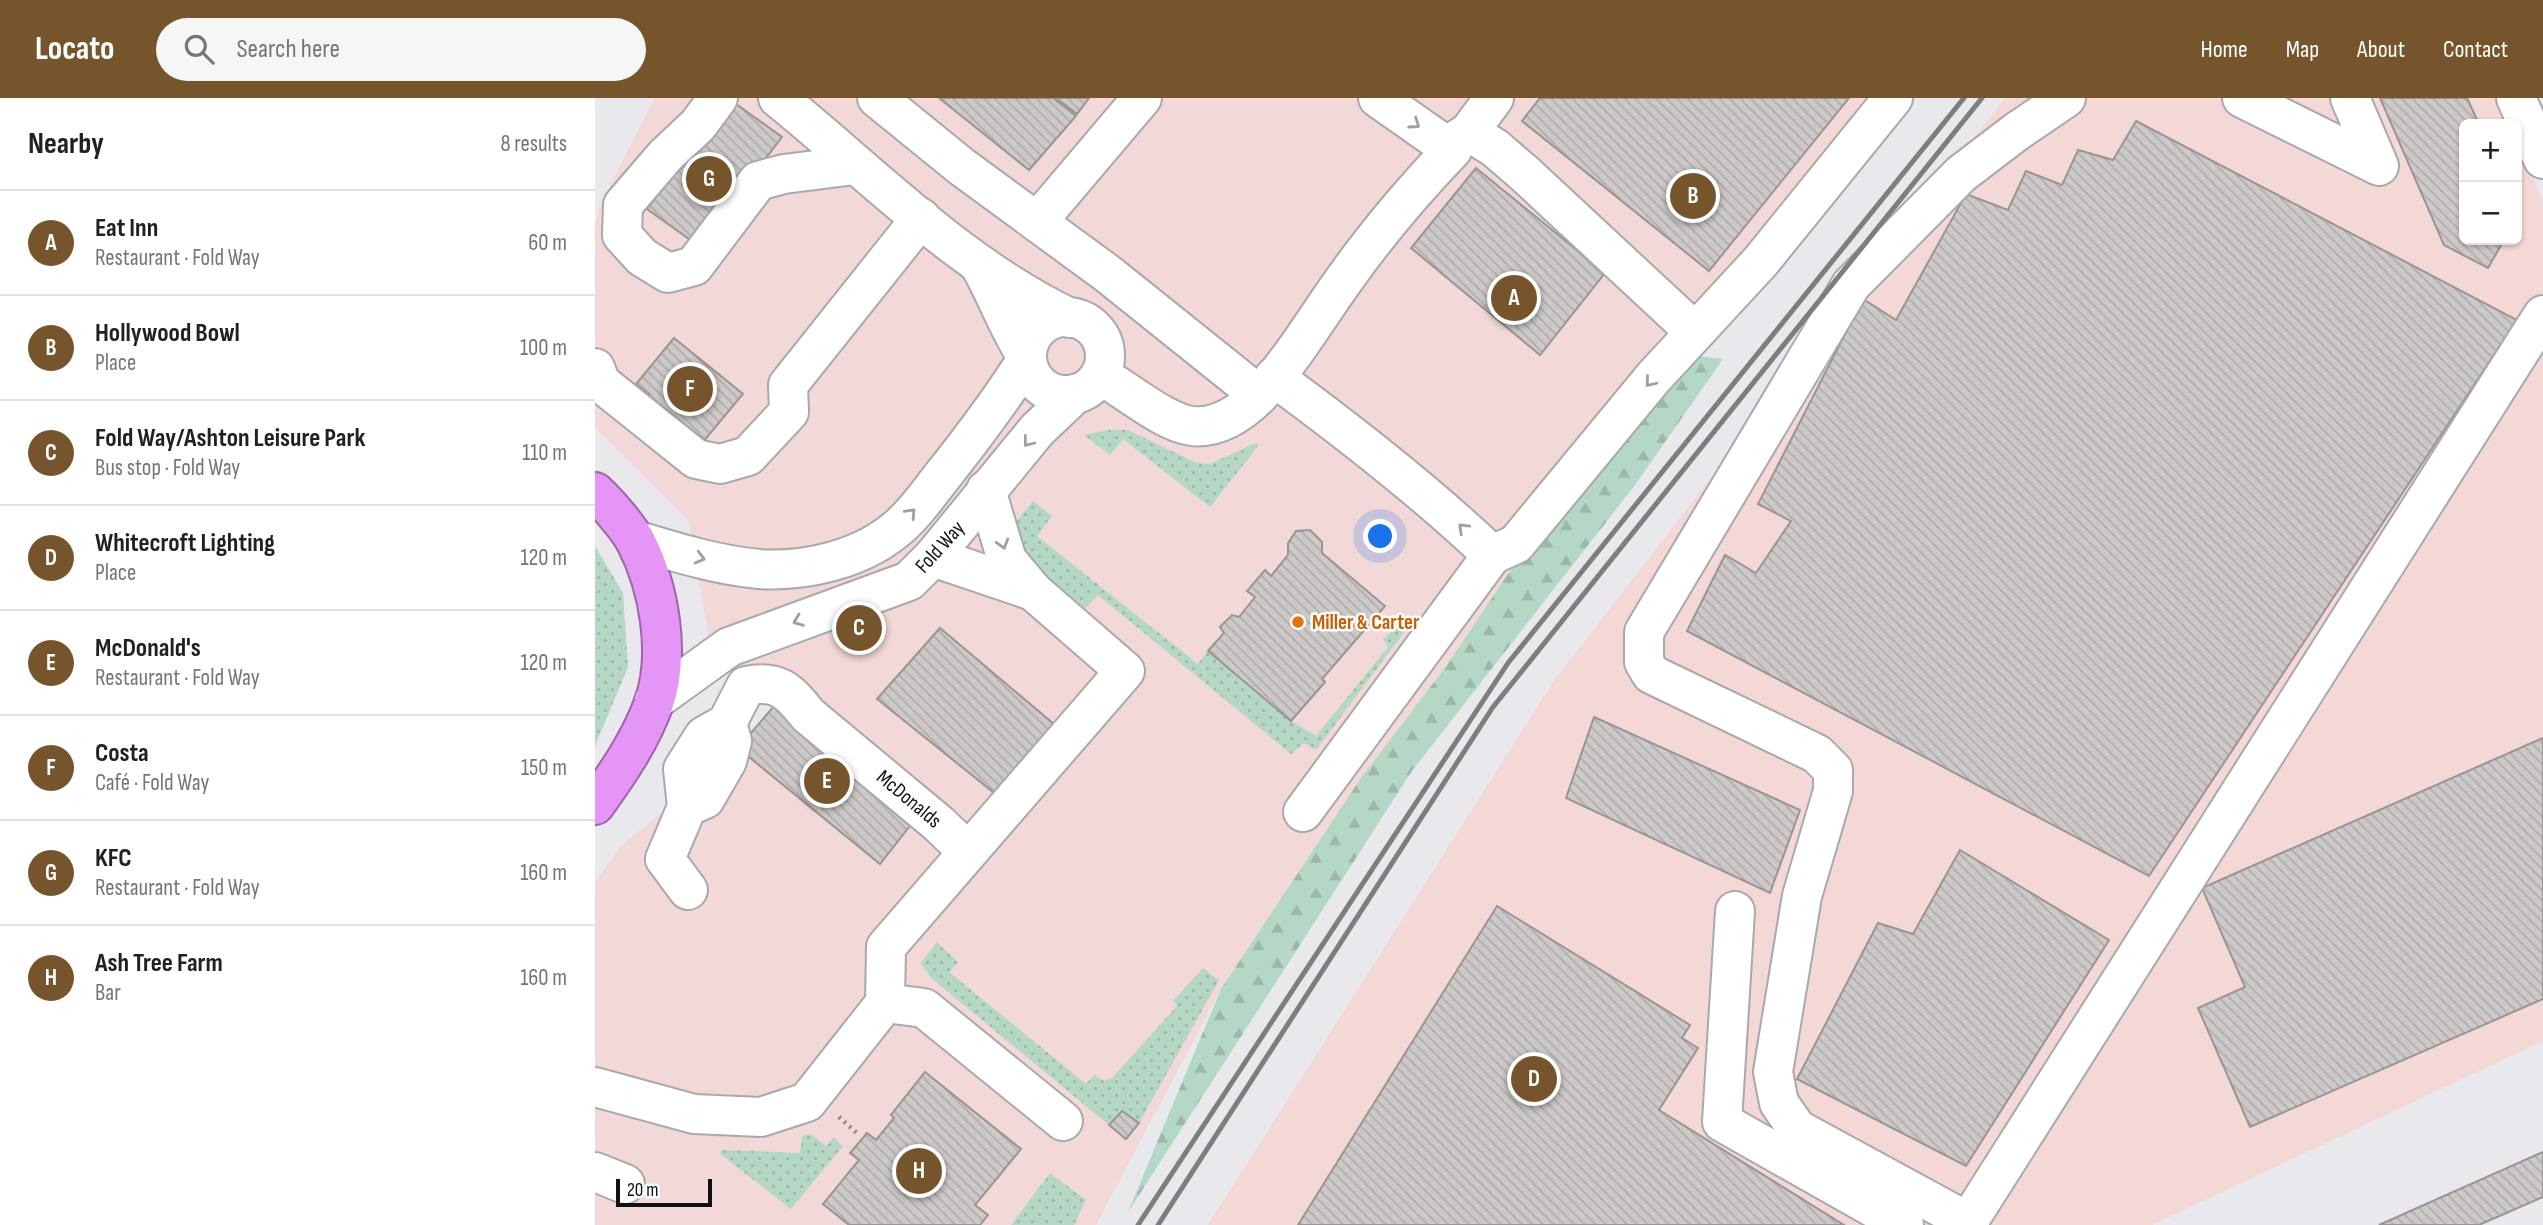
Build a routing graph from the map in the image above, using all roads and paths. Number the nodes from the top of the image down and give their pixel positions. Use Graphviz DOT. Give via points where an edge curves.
graph roads {
  1 [pos="718,98"];
  2 [pos="778,98"];
  3 [pos="877,98"];
  4 [pos="1142,98"];
  5 [pos="1378,98"];
  6 [pos="1495,98"];
  7 [pos="1893,98"];
  8 [pos="2066,98"];
  9 [pos="2242,98"];
  10 [pos="2350,98"];
  11 [pos="2516,98"];
  12 [pos="1472,143"];
  13 [pos="2540,146"];
  14 [pos="855,165"];
  15 [pos="921,218"];
  16 [pos="1037,222"];
  17 [pos="980,266"];
  18 [pos="2543,315"];
  19 [pos="1070,318"];
  20 [pos="1694,331"];
  21 [pos="1027,358"];
  22 [pos="595,368"];
  23 [pos="1088,384"];
  24 [pos="1260,392"];
  25 [pos="986,490"];
  26 [pos="595,492"];
  27 [pos="635,540"];
  28 [pos="1492,555"];
  29 [pos="933,557"];
  30 [pos="1033,592"];
  31 [pos="655,701"];
  32 [pos="595,805"];
  33 [pos="1303,812"];
  34 [pos="968,852"];
  35 [pos="688,891"];
  36 [pos="1735,911"];
  37 [pos="885,1003"];
  38 [pos="595,1087"];
  39 [pos="838,1117"];
  40 [pos="1063,1121"];
  41 [pos="859,1135"];
  42 [pos="1904,1225"];
  1 -- 14 [label="street" via="623,205 622,235 642,257 668,272 694,265 758,181"];
  2 -- 14 [label="street"];
  3 -- 16 [label="street"];
  4 -- 16 [label="street"];
  5 -- 12 [label="street, one-way"];
  6 -- 12 [label="street"];
  7 -- 20 [label="street" via="1761,261"];
  8 -- 18 [label="street" via="1961,174 1851,285 1644,632 1644,662 1651,674 1817,754 1833,770 1833,791 1802,896 1773,1072 1779,1103 1797,1129 1968,1222"];
  9 -- 10 [label="street" via="2379,166"];
  11 -- 13 [label="street"];
  12 -- 20 [label="street"];
  12 -- 24 [label="street" via="1424,180"];
  14 -- 15 [label="street"];
  15 -- 17 [label="street"];
  15 -- 22 [label="street" via="788,385 789,412 748,456 720,464 696,459 601,383"];
  16 -- 24 [label="street"];
  17 -- 19 [label="street"];
  17 -- 21 [label="street"];
  19 -- 21 [label="street" via="1057,318 1035,332"];
  19 -- 23 [label="street" via="1082,321 1100,338 1104,351 1104,363"];
  20 -- 28 [label="street, one-way" via="1516,544"];
  21 -- 23 [label="street" via="1035,380 1053,393"];
  27 -- 21 [label="street, Fold Way, one-way" via="707,561 759,569 800,568 870,546 916,509 994,412"];
  23 -- 24 [label="street" via="1191,426 1211,426 1230,417"];
  23 -- 25 [label="street, Fold Way, one-way" via="1037,430"];
  28 -- 24 [label="street, one-way" via="1324,414"];
  25 -- 29 [label="street, Fold Way"];
  25 -- 30 [label="street, one-way" via="1007,560"];
  26 -- 27 [label="highway"];
  27 -- 31 [label="highway" via="652,582 661,622"];
  28 -- 33 [label="street"];
  29 -- 30 [label="street"];
  29 -- 31 [label="street, Fold Way, one-way" via="909,581 729,647"];
  30 -- 34 [label="street" via="1125,671"];
  31 -- 32 [label="highway" via="628,759"];
  34 -- 35 [label="street, McDonalds" via="808,715 791,693 764,682 746,686 727,723 704,736 683,769 687,807 665,859"];
  34 -- 37 [label="street" via="885,947"];
  36 -- 42 [label="street" via="1722,1122"];
  37 -- 38 [label="street" via="807,1102 761,1117 694,1114"];
  37 -- 40 [label="street" via="924,1009"];
  39 -- 41 [label="path"];
}
